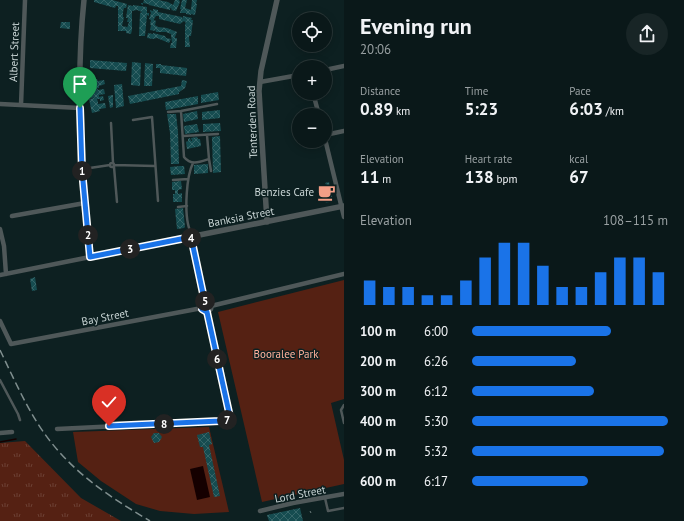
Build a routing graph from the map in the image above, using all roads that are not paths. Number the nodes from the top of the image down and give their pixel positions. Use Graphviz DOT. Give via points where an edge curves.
graph roads {
  1 [pos="24,0"];
  2 [pos="84,0"];
  3 [pos="277,0"];
  4 [pos="344,66"];
  5 [pos="332,69"];
  6 [pos="292,76"];
  7 [pos="260,82"];
  8 [pos="0,104"];
  9 [pos="217,104"];
  10 [pos="21,105"];
  11 [pos="80,108"];
  12 [pos="181,111"];
  13 [pos="168,112"];
  14 [pos="133,120"];
  15 [pos="111,123"];
  16 [pos="344,131"];
  17 [pos="218,134"];
  18 [pos="332,134"];
  19 [pos="207,135"];
  20 [pos="183,136"];
  21 [pos="327,148"];
  22 [pos="209,159"];
  23 [pos="193,163"];
  24 [pos="114,165"];
  25 [pos="155,166"];
  26 [pos="82,170"];
  27 [pos="211,171"];
  28 [pos="188,179"];
  29 [pos="173,180"];
  30 [pos="158,201"];
  31 [pos="117,202"];
  32 [pos="85,203"];
  33 [pos="187,206"];
  34 [pos="178,207"];
  35 [pos="343,207"];
  36 [pos="12,216"];
  37 [pos="344,217"];
  38 [pos="267,222"];
  39 [pos="0,229"];
  40 [pos="191,237"];
  41 [pos="90,257"];
  42 [pos="6,274"];
  43 [pos="344,274"];
  44 [pos="0,275"];
  45 [pos="205,303"];
  46 [pos="211,306"];
  47 [pos="202,308"];
  48 [pos="207,312"];
  49 [pos="0,321"];
  50 [pos="0,380"];
  51 [pos="344,405"];
  52 [pos="20,420"];
  53 [pos="344,423"];
  54 [pos="57,429"];
  55 [pos="12,432"];
  56 [pos="0,433"];
  57 [pos="344,494"];
  58 [pos="325,498"];
  59 [pos="344,508"];
  60 [pos="260,511"];
  1 -- 10 [label="street, Albert Street"];
  2 -- 11 [label="street"];
  3 -- 7 [label="street, Tenterden Road"];
  4 -- 5 [label="street"];
  6 -- 7 [label="street"];
  7 -- 38 [label="street, Tenterden Road"];
  8 -- 10 [label="street"];
  9 -- 12 [label="lane"];
  10 -- 11 [label="street"];
  11 -- 26 [label="street"];
  12 -- 13 [label="lane"];
  12 -- 20 [label="lane"];
  14 -- 25 [label="lane" via="152,117"];
  15 -- 24 [label="lane"];
  16 -- 18 [label="street"];
  17 -- 19 [label="lane"];
  19 -- 20 [label="lane"];
  19 -- 22 [label="lane"];
  20 -- 23 [label="lane" via="184,157"];
  21 -- 35 [label="street"];
  22 -- 23 [label="lane"];
  22 -- 27 [label="lane"];
  23 -- 28 [label="lane"];
  24 -- 25 [label="lane"];
  24 -- 26 [label="lane" via="112,163 110,166"];
  24 -- 31 [label="lane"];
  25 -- 30 [label="lane"];
  26 -- 32 [label="street"];
  28 -- 29 [label="lane"];
  28 -- 33 [label="lane"];
  32 -- 36 [label="street"];
  32 -- 41 [label="street"];
  33 -- 34 [label="lane"];
  33 -- 40 [label="lane"];
  35 -- 37 [label="street"];
  35 -- 38 [label="street, Banksia Street"];
  38 -- 40 [label="street, Banksia Street"];
  39 -- 42 [label="street"];
  40 -- 41 [label="street, Banksia Street"];
  40 -- 45 [label="street"];
  41 -- 42 [label="street, Banksia Street"];
  42 -- 44 [label="street, Banksia Street"];
  43 -- 46 [label="street"];
  45 -- 46 [label="street"];
  45 -- 47 [label="street"];
  46 -- 48 [label="street"];
  47 -- 48 [label="street"];
  47 -- 49 [label="street, Bay Street" via="11,344"];
  48 -- 54 [label="street" via="230,417 227,420"];
  50 -- 52 [label="lane"];
  51 -- 53 [label="lane" via="341,410"];
  55 -- 56 [label="street"];
  57 -- 58 [label="street, Lord Street"];
  58 -- 59 [label="lane" via="328,511"];
  58 -- 60 [label="street, Lord Street"];
}
